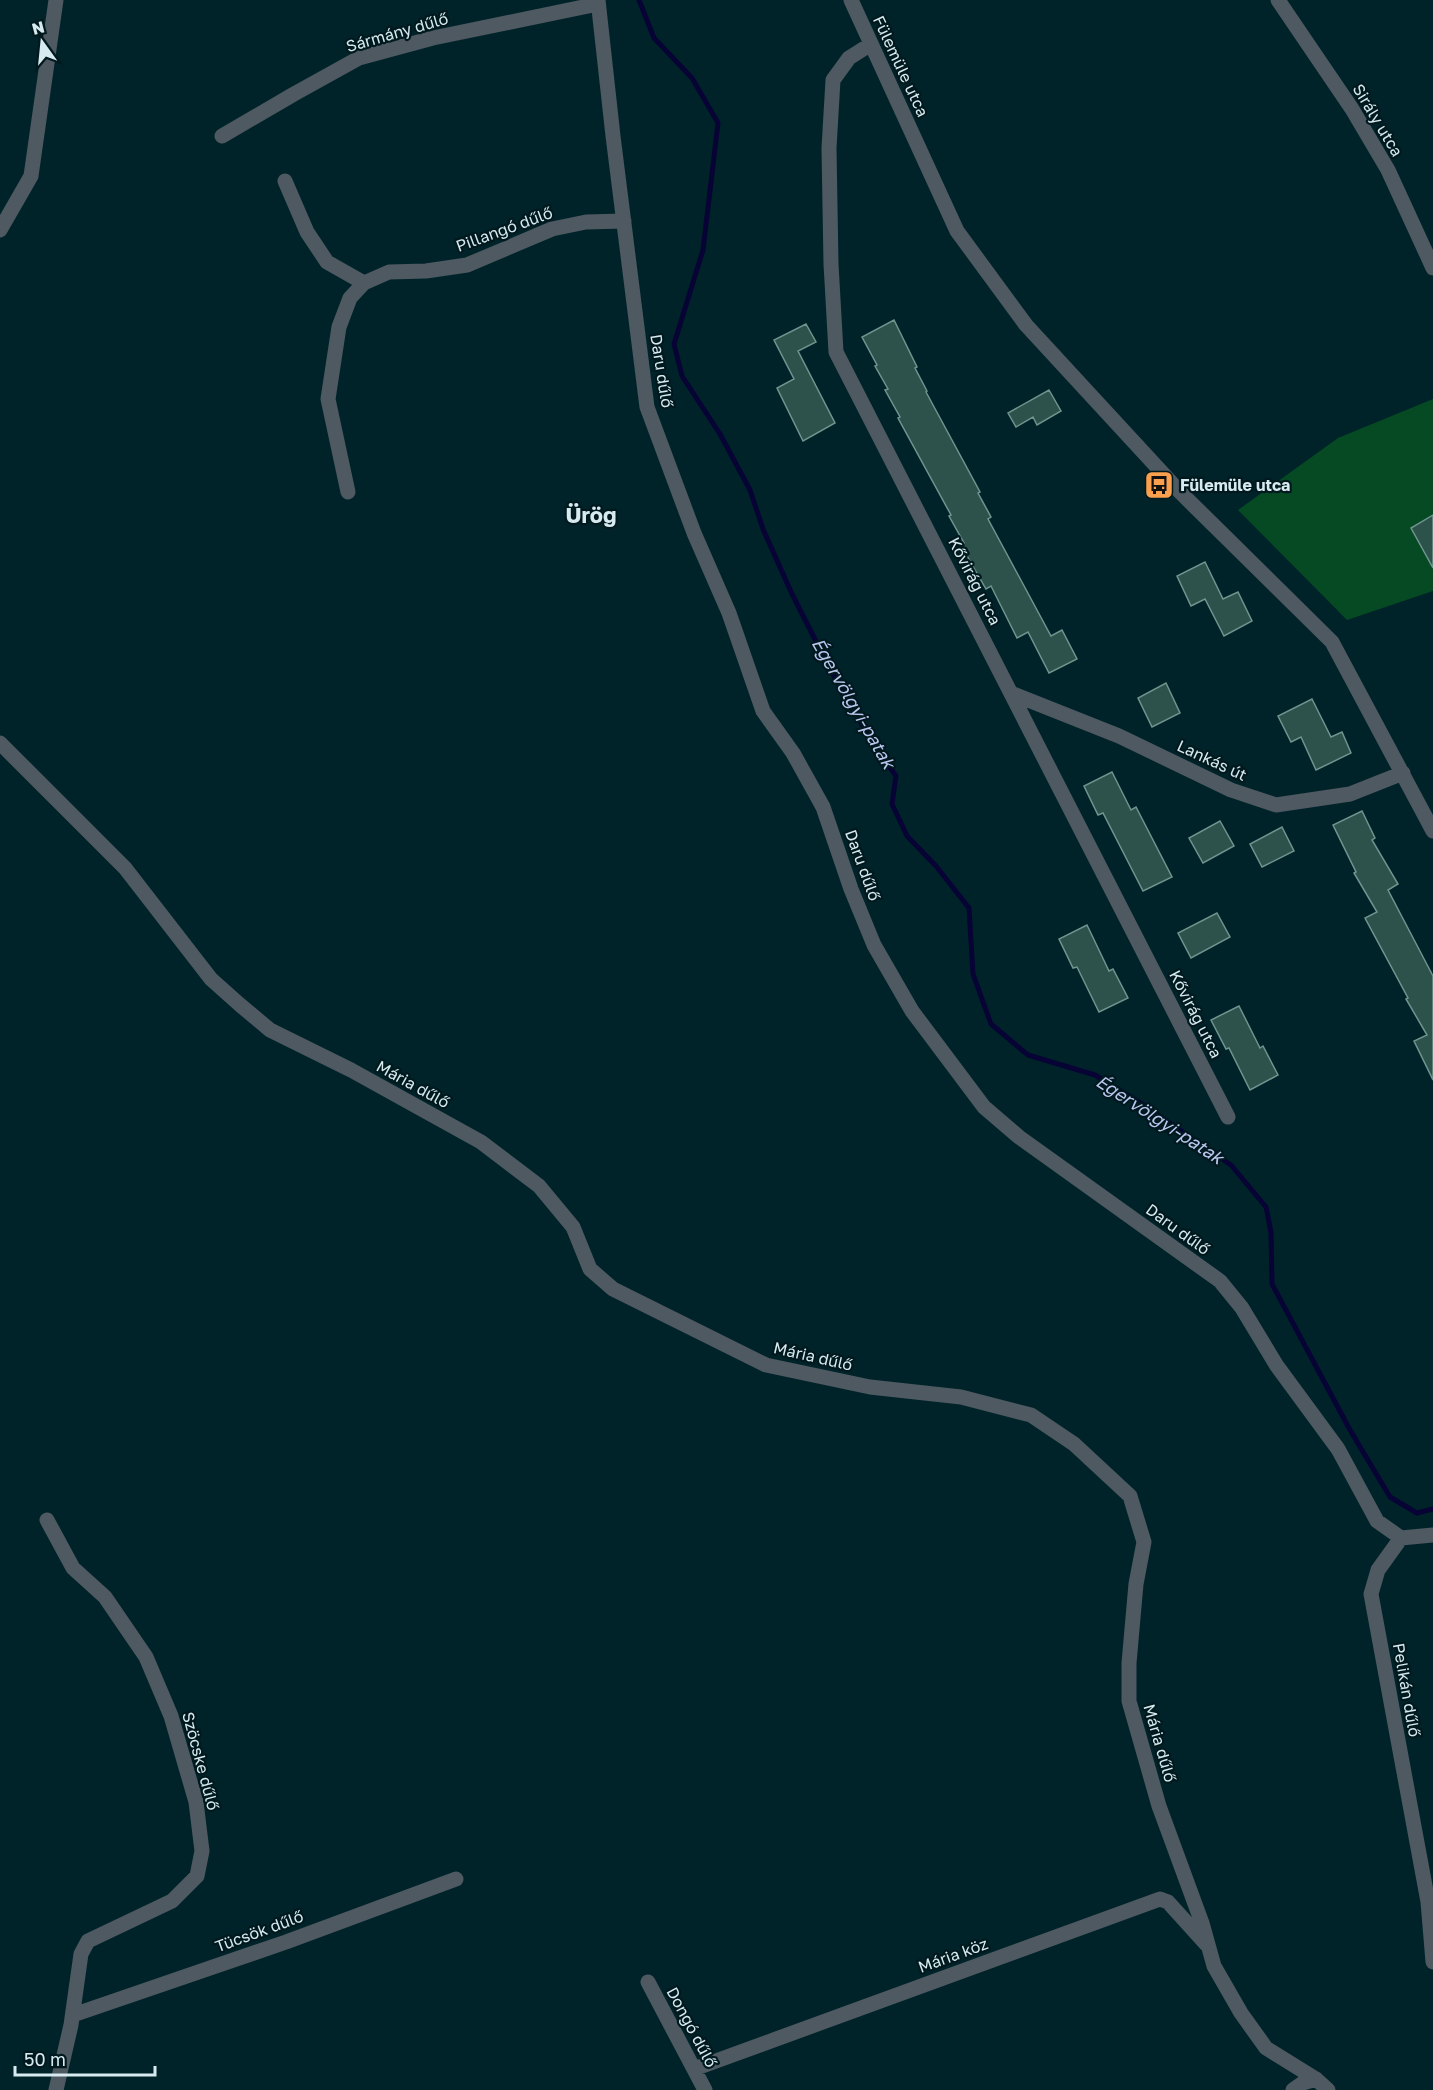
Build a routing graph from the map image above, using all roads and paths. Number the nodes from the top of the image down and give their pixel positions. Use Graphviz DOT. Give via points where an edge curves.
graph roads {
  1 [pos="56,0"];
  2 [pos="851,0"];
  3 [pos="1278,0"];
  4 [pos="598,2"];
  5 [pos="871,44"];
  6 [pos="222,136"];
  7 [pos="285,181"];
  8 [pos="624,221"];
  9 [pos="0,230"];
  10 [pos="1433,268"];
  11 [pos="364,283"];
  12 [pos="348,492"];
  13 [pos="1012,694"];
  14 [pos="0,743"];
  15 [pos="1403,773"];
  16 [pos="1433,831"];
  17 [pos="1228,1117"];
  18 [pos="47,1520"];
  19 [pos="1433,1535"];
  20 [pos="1401,1538"];
  21 [pos="456,1879"];
  22 [pos="1208,1946"];
  23 [pos="1433,1962"];
  24 [pos="648,1982"];
  25 [pos="73,2015"];
  26 [pos="694,2069"];
  27 [pos="1316,2079"];
  28 [pos="56,2090"];
  29 [pos="705,2090"];
  30 [pos="1293,2090"];
  31 [pos="1328,2090"];
  1 -- 9 [label="street" via="31,176"];
  2 -- 5 [label="street, Fülemüle utca"];
  3 -- 10 [label="street, Sirály utca" via="1388,170"];
  4 -- 6 [label="street, Sármány dűlő" via="359,58"];
  4 -- 8 [label="street, Daru dűlő"];
  5 -- 13 [label="street, Kővirág utca" via="849,58 833,80 829,171 836,352"];
  5 -- 15 [label="street, Fülemüle utca" via="957,231 1026,325 1180,492 1332,642"];
  7 -- 11 [label="street" via="307,232 327,262"];
  8 -- 11 [label="street, Pillangó dűlő" via="586,222 552,229 468,265 389,272"];
  8 -- 20 [label="street, Daru dűlő" via="647,407 729,613 763,711 793,753 823,807 873,945 912,1011 984,1107 1019,1137 1220,1281 1338,1449 1377,1521"];
  11 -- 12 [label="street" via="350,298 339,327 328,399"];
  13 -- 15 [label="street, Lankás út" via="1119,736 1231,790 1276,805 1350,794"];
  13 -- 17 [label="street, Kővirág utca"];
  14 -- 22 [label="street, Mária dűlő" via="125,868 211,979 238,1004 270,1030 481,1142 539,1186 573,1227 590,1269 613,1289 766,1365 870,1387 961,1397 1031,1415 1074,1444 1130,1496 1144,1542 1136,1584 1129,1701 1159,1806"];
  15 -- 16 [label="street, Fülemüle utca"];
  18 -- 25 [label="street, Szöcske dűlő" via="73,1568 105,1597 146,1657 171,1716 193,1791 202,1851 197,1876 172,1901 88,1941 81,1954"];
  19 -- 20 [label="street"];
  20 -- 23 [label="street, Pelikán dűlő" via="1378,1569 1371,1594 1428,1902"];
  21 -- 25 [label="street, Tücsök dűlő"];
  22 -- 26 [label="street, Mária köz" via="1161,1899"];
  22 -- 27 [label="street, Mária dűlő" via="1214,1966 1266,2048"];
  24 -- 26 [label="street, Dongó dűlő"];
  25 -- 28 [label="street, Szöcske dűlő"];
  26 -- 29 [label="street, Dongó dűlő"];
  27 -- 30 [label="street"];
  27 -- 31 [label="street, Mária dűlő"];
}
